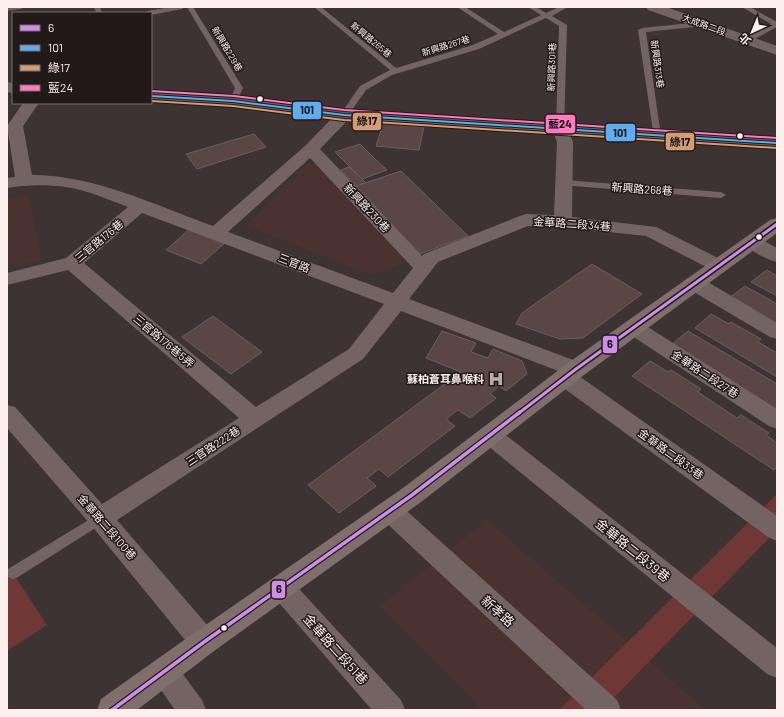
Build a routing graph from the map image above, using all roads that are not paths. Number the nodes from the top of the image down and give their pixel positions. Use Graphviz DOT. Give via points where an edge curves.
graph roads {
  1 [pos="21,7"];
  2 [pos="182,7"];
  3 [pos="190,7"];
  4 [pos="317,7"];
  5 [pos="460,7"];
  6 [pos="531,7"];
  7 [pos="565,7"];
  8 [pos="654,7"];
  9 [pos="745,7"];
  10 [pos="7,9"];
  11 [pos="152,12"];
  12 [pos="546,16"];
  13 [pos="701,24"];
  14 [pos="776,24"];
  15 [pos="504,35"];
  16 [pos="746,40"];
  17 [pos="777,51"];
  18 [pos="395,71"];
  19 [pos="152,96"];
  20 [pos="233,101"];
  21 [pos="30,104"];
  22 [pos="344,115"];
  23 [pos="560,129"];
  24 [pos="657,136"];
  25 [pos="777,144"];
  26 [pos="311,149"];
  27 [pos="16,181"];
  28 [pos="564,183"];
  29 [pos="721,195"];
  30 [pos="141,205"];
  31 [pos="563,221"];
  32 [pos="777,224"];
  33 [pos="216,233"];
  34 [pos="752,242"];
  35 [pos="777,256"];
  36 [pos="72,264"];
  37 [pos="719,266"];
  38 [pos="423,268"];
  39 [pos="7,279"];
  40 [pos="694,282"];
  41 [pos="398,302"];
  42 [pos="633,327"];
  43 [pos="777,332"];
  44 [pos="571,373"];
  45 [pos="7,413"];
  46 [pos="255,419"];
  47 [pos="777,420"];
  48 [pos="490,435"];
  49 [pos="390,511"];
  50 [pos="100,518"];
  51 [pos="777,530"];
  52 [pos="13,573"];
  53 [pos="282,588"];
  54 [pos="204,642"];
  55 [pos="777,665"];
  56 [pos="164,671"];
  57 [pos="112,710"];
  58 [pos="192,710"];
  59 [pos="391,710"];
  60 [pos="607,710"];
  1 -- 10 [label="lane"];
  2 -- 11 [label="lane"];
  3 -- 20 [label="lane, 新興路229巷" via="239,88"];
  4 -- 18 [label="lane, 新興路265巷"];
  5 -- 15 [label="lane"];
  6 -- 12 [label="lane"];
  7 -- 12 [label="lane, 新興路267巷"];
  8 -- 13 [label="street, 大成路二段"];
  9 -- 14 [label="lane"];
  12 -- 15 [label="lane, 新興路267巷"];
  12 -- 23 [label="lane, 新興路301巷" via="563,26"];
  13 -- 16 [label="street, 大成路二段"];
  13 -- 24 [label="lane, 新興路313巷" via="642,30"];
  14 -- 16 [label="lane"];
  15 -- 18 [label="lane, 新興路267巷" via="476,47"];
  16 -- 17 [label="street, 大成路二段"];
  18 -- 22 [label="lane, 新興路267巷" via="363,88"];
  19 -- 20 [label="street"];
  20 -- 22 [label="street"];
  21 -- 27 [label="street" via="15,126"];
  22 -- 23 [label="street"];
  22 -- 26 [label="street"];
  23 -- 24 [label="street"];
  23 -- 28 [label="street" via="565,142"];
  24 -- 25 [label="street"];
  26 -- 33 [label="street"];
  26 -- 38 [label="street, 新興路230巷"];
  27 -- 30 [label="street, 三官路" via="65,182 90,187"];
  28 -- 29 [label="lane, 新興路268巷"];
  28 -- 31 [label="street"];
  30 -- 33 [label="street, 三官路"];
  30 -- 36 [label="street, 三官路176巷"];
  31 -- 37 [label="street, 金華路二段34巷" via="650,231"];
  31 -- 38 [label="street, 金華路二段34巷" via="526,220 431,258"];
  32 -- 34 [label="main road"];
  33 -- 41 [label="street, 三官路"];
  34 -- 35 [label="street"];
  34 -- 37 [label="main road"];
  36 -- 39 [label="street, 三官路176巷"];
  36 -- 46 [label="street, 三官路176巷5弄"];
  37 -- 40 [label="main road"];
  38 -- 41 [label="street, 金華路二段34巷"];
  40 -- 42 [label="main road"];
  40 -- 43 [label="street"];
  41 -- 44 [label="street, 三官路"];
  41 -- 46 [label="street, 三官路222巷" via="356,354"];
  42 -- 44 [label="main road"];
  42 -- 47 [label="street, 金華路二段27巷"];
  44 -- 48 [label="main road"];
  44 -- 51 [label="street, 金華路二段33巷"];
  45 -- 50 [label="street, 金華路二段100巷"];
  46 -- 50 [label="street, 三官路222巷"];
  48 -- 49 [label="main road"];
  48 -- 55 [label="street, 金華路二段39巷"];
  49 -- 53 [label="main road"];
  49 -- 60 [label="street, 新孝路"];
  50 -- 52 [label="lane, 三官路222巷"];
  50 -- 54 [label="street, 金華路二段100巷"];
  53 -- 54 [label="main road"];
  53 -- 59 [label="street, 金華路二段51巷"];
  54 -- 56 [label="main road"];
  56 -- 57 [label="main road"];
  56 -- 58 [label="street"];
}
